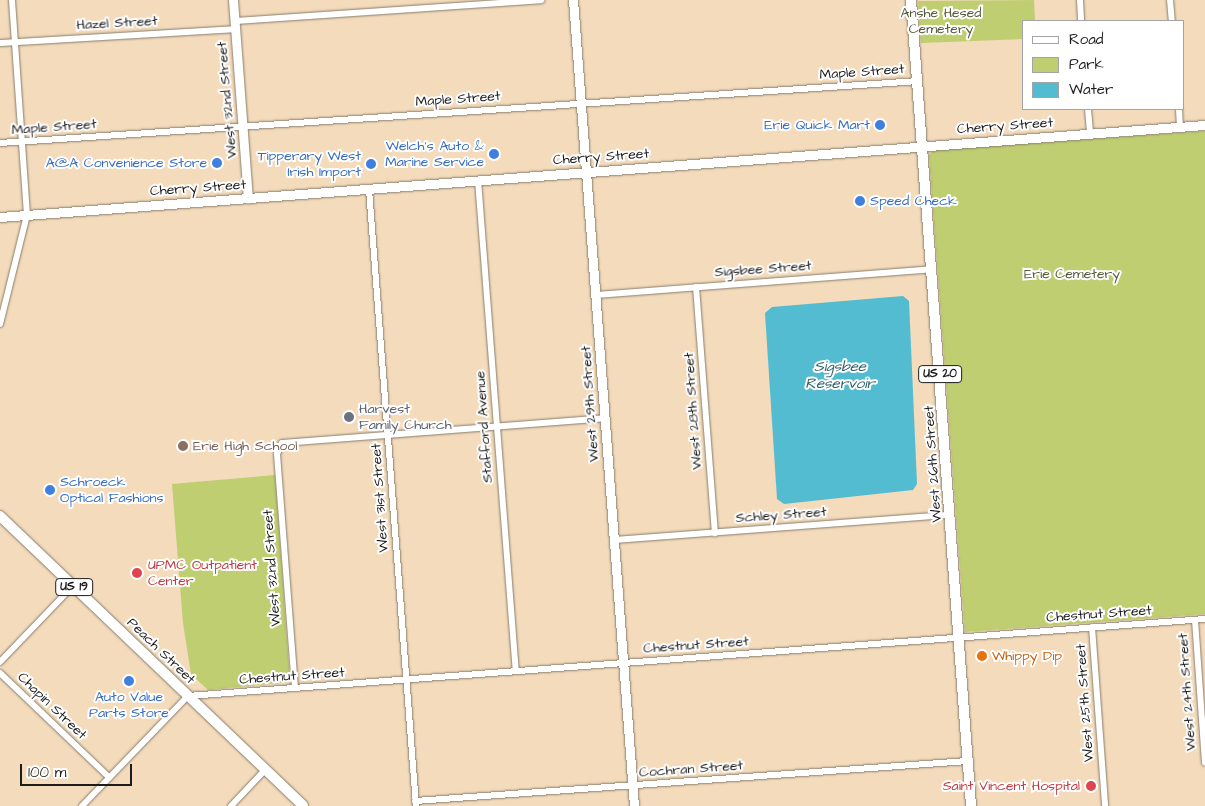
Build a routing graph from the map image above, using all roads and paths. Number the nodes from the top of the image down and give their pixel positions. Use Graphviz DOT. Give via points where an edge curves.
graph roads {
  1 [pos="12,0"];
  2 [pos="233,0"];
  3 [pos="541,0"];
  4 [pos="573,0"];
  5 [pos="911,0"];
  6 [pos="1080,0"];
  7 [pos="1170,0"];
  8 [pos="1081,20"];
  9 [pos="1172,20"];
  10 [pos="235,25"];
  11 [pos="16,42"];
  12 [pos="0,43"];
  13 [pos="918,81"];
  14 [pos="581,104"];
  15 [pos="1088,110"];
  16 [pos="1179,110"];
  17 [pos="1205,125"];
  18 [pos="243,126"];
  19 [pos="1180,127"];
  20 [pos="1090,134"];
  21 [pos="22,142"];
  22 [pos="0,143"];
  23 [pos="923,147"];
  24 [pos="586,172"];
  25 [pos="478,180"];
  26 [pos="370,189"];
  27 [pos="248,198"];
  28 [pos="27,215"];
  29 [pos="0,217"];
  30 [pos="932,269"];
  31 [pos="696,287"];
  32 [pos="596,295"];
  33 [pos="0,324"];
  34 [pos="605,418"];
  35 [pos="496,425"];
  36 [pos="387,434"];
  37 [pos="950,515"];
  38 [pos="0,516"];
  39 [pos="715,533"];
  40 [pos="614,540"];
  41 [pos="73,586"];
  42 [pos="1205,619"];
  43 [pos="1195,620"];
  44 [pos="1092,627"];
  45 [pos="959,638"];
  46 [pos="0,662"];
  47 [pos="624,663"];
  48 [pos="516,672"];
  49 [pos="0,673"];
  50 [pos="406,680"];
  51 [pos="295,688"];
  52 [pos="188,696"];
  53 [pos="968,761"];
  54 [pos="1205,763"];
  55 [pos="266,770"];
  56 [pos="109,777"];
  57 [pos="633,785"];
  58 [pos="416,804"];
  59 [pos="82,806"];
  60 [pos="231,806"];
  61 [pos="303,806"];
  62 [pos="634,806"];
  63 [pos="971,806"];
  64 [pos="1105,806"];
  1 -- 11 [label="street"];
  2 -- 10 [label="street, West 32nd Street"];
  3 -- 10 [label="street, Hazel Street"];
  4 -- 14 [label="street, West 29th Street"];
  5 -- 13 [label="main road, West 26th Street / US 20"];
  6 -- 8 [label="street"];
  7 -- 9 [label="street"];
  10 -- 11 [label="street, Hazel Street"];
  10 -- 18 [label="street, West 32nd Street"];
  11 -- 12 [label="street, Hazel Street"];
  11 -- 21 [label="street"];
  13 -- 14 [label="street, Maple Street"];
  13 -- 23 [label="main road, West 26th Street / US 20"];
  14 -- 18 [label="street, Maple Street"];
  14 -- 24 [label="street, West 29th Street"];
  15 -- 20 [label="street"];
  16 -- 19 [label="street"];
  17 -- 19 [label="street, Cherry Street"];
  18 -- 21 [label="street, Maple Street"];
  18 -- 27 [label="street, West 32nd Street"];
  19 -- 20 [label="street, Cherry Street"];
  20 -- 23 [label="street, Cherry Street"];
  21 -- 22 [label="street, Maple Street"];
  21 -- 28 [label="street"];
  23 -- 24 [label="street, Cherry Street"];
  23 -- 30 [label="main road, West 26th Street / US 20"];
  24 -- 25 [label="street, Cherry Street"];
  24 -- 32 [label="street, West 29th Street"];
  25 -- 26 [label="street, Cherry Street"];
  25 -- 35 [label="street, Stafford Avenue"];
  26 -- 27 [label="street, Cherry Street"];
  26 -- 36 [label="street, West 31st Street"];
  27 -- 28 [label="street, Cherry Street"];
  28 -- 29 [label="street, Cherry Street"];
  28 -- 33 [label="street"];
  30 -- 31 [label="street, Sigsbee Street"];
  30 -- 37 [label="main road, West 26th Street / US 20"];
  31 -- 32 [label="street, Sigsbee Street"];
  31 -- 39 [label="street, West 28th Street"];
  32 -- 34 [label="street, West 29th Street"];
  34 -- 35 [label="street"];
  34 -- 40 [label="street, West 29th Street"];
  35 -- 36 [label="street"];
  35 -- 48 [label="street, Stafford Avenue"];
  36 -- 50 [label="street, West 31st Street"];
  36 -- 51 [label="street, West 32nd Street" via="285,442 279,447"];
  37 -- 39 [label="street, Schley Street"];
  37 -- 45 [label="main road, West 26th Street / US 20"];
  38 -- 41 [label="main road, Peach Street / US 19"];
  39 -- 40 [label="street, Schley Street"];
  40 -- 47 [label="street, West 29th Street"];
  41 -- 46 [label="street"];
  41 -- 52 [label="main road, Peach Street / US 19"];
  42 -- 43 [label="street, Chestnut Street"];
  43 -- 44 [label="street, Chestnut Street"];
  43 -- 54 [label="street, West 24th Street"];
  44 -- 45 [label="street, Chestnut Street"];
  44 -- 64 [label="street, West 25th Street"];
  45 -- 47 [label="street, Chestnut Street"];
  45 -- 53 [label="main road, West 26th Street / US 20"];
  47 -- 48 [label="street, Chestnut Street"];
  47 -- 57 [label="street, West 29th Street"];
  48 -- 50 [label="street, Chestnut Street"];
  49 -- 56 [label="street, Chapin Street"];
  50 -- 51 [label="street, Chestnut Street"];
  50 -- 58 [label="street, West 31st Street"];
  51 -- 52 [label="street, Chestnut Street"];
  52 -- 55 [label="main road, Peach Street / US 19"];
  52 -- 56 [label="street"];
  53 -- 57 [label="street, Cochran Street"];
  53 -- 63 [label="main road, West 26th Street / US 20"];
  55 -- 60 [label="street"];
  55 -- 61 [label="main road, Peach Street / US 19"];
  56 -- 59 [label="street"];
  57 -- 58 [label="street, Cochran Street"];
  57 -- 62 [label="street, West 29th Street"];
}
